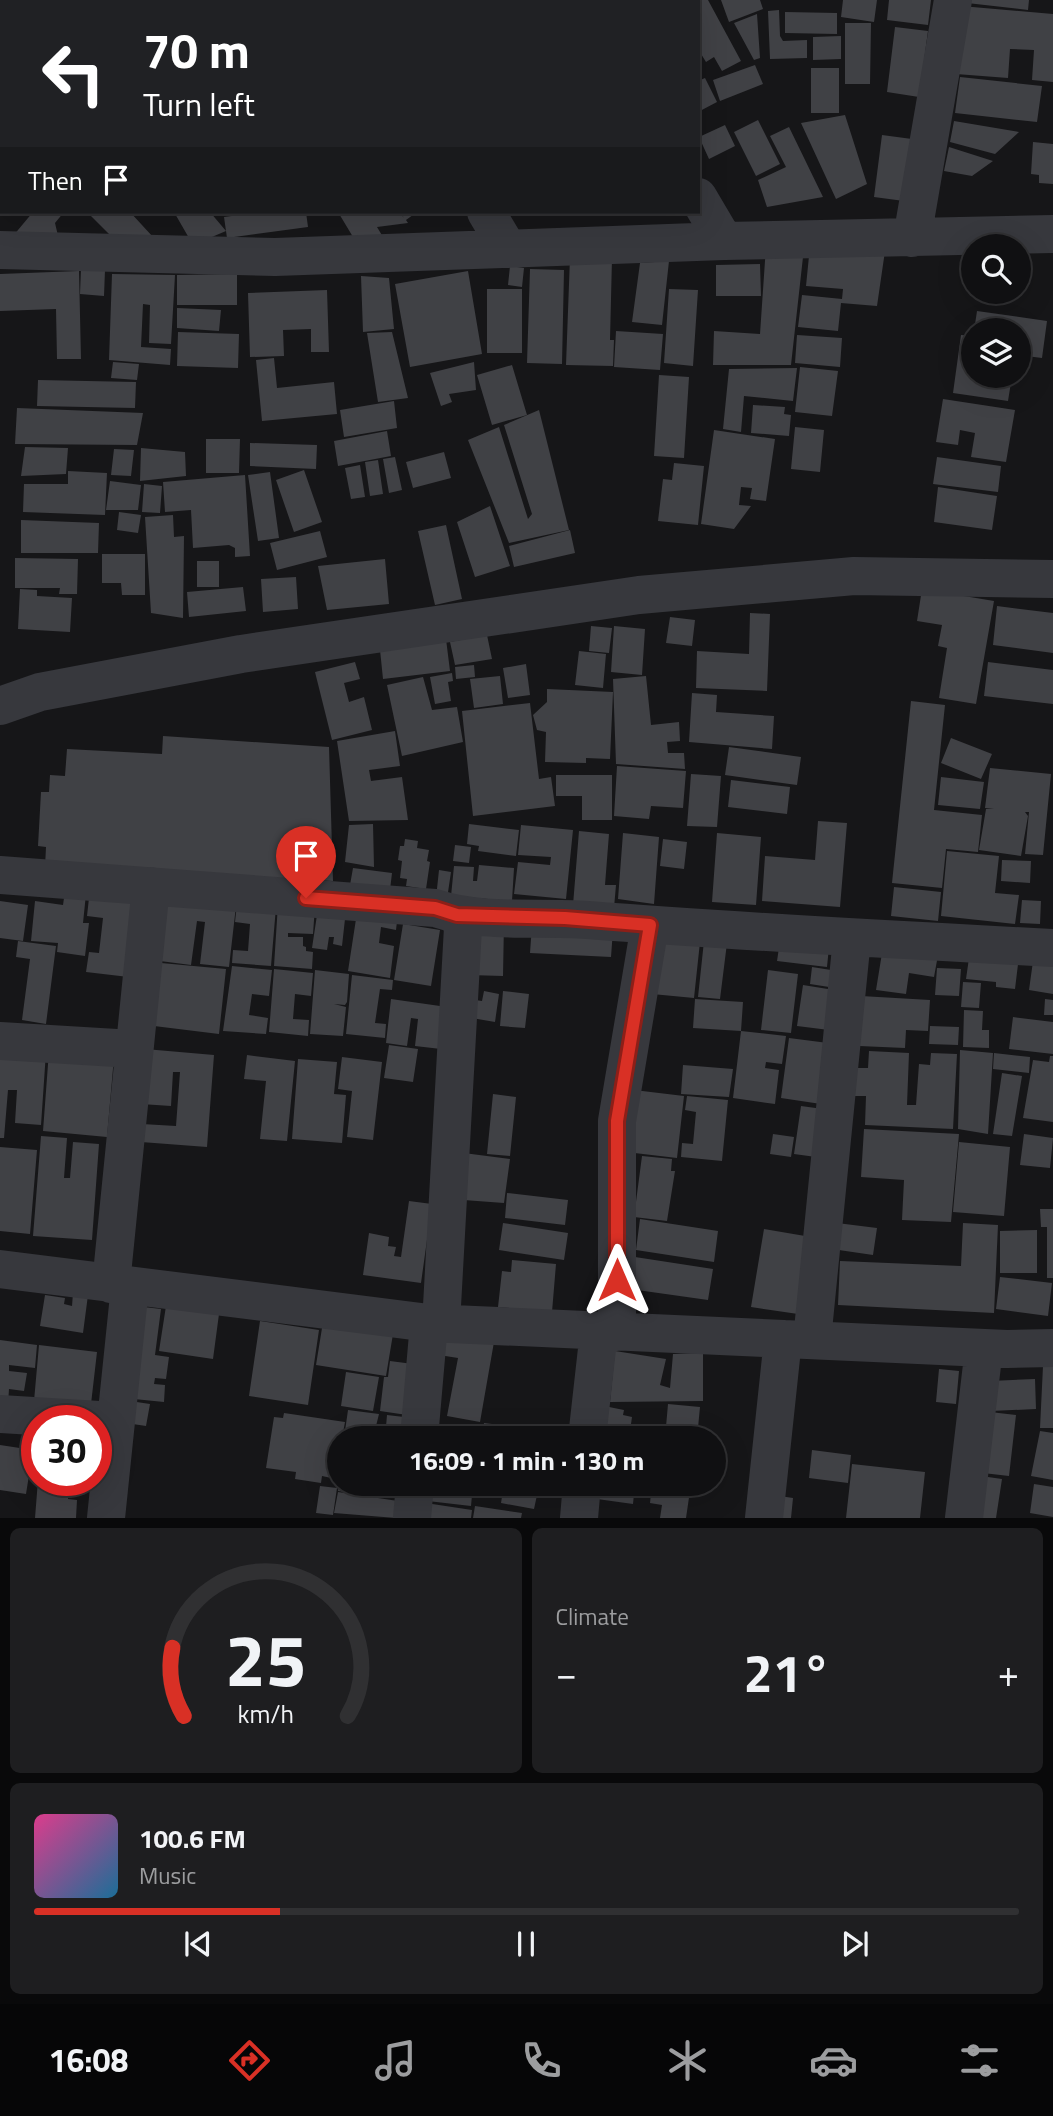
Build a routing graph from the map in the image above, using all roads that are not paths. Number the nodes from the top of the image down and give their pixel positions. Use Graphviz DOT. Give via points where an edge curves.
graph roads {
  1 [pos="953,0"];
  2 [pos="700,200"];
  3 [pos="487,214"];
  4 [pos="1053,234"];
  5 [pos="912,238"];
  6 [pos="724,241"];
  7 [pos="508,249"];
  8 [pos="0,250"];
  9 [pos="1053,579"];
  10 [pos="0,706"];
  11 [pos="0,875"];
  12 [pos="151,886"];
  13 [pos="457,915"];
  14 [pos="650,925"];
  15 [pos="852,938"];
  16 [pos="1053,948"];
  17 [pos="0,1041"];
  18 [pos="133,1049"];
  19 [pos="0,1269"];
  20 [pos="120,1285"];
  21 [pos="435,1323"];
  22 [pos="608,1332"];
  23 [pos="798,1340"];
  24 [pos="984,1348"];
  25 [pos="1053,1348"];
  26 [pos="0,1414"];
  27 [pos="116,1421"];
  28 [pos="421,1426"];
  29 [pos="589,1426"];
  30 [pos="414,1496"];
  31 [pos="581,1496"];
  32 [pos="106,1517"];
  33 [pos="412,1517"];
  34 [pos="579,1517"];
  35 [pos="764,1517"];
  36 [pos="964,1517"];
  1 -- 5 [label="street"];
  2 -- 6 [label="street"];
  3 -- 7 [label="street"];
  4 -- 5 [label="street"];
  5 -- 6 [label="street"];
  6 -- 7 [label="street"];
  7 -- 8 [label="street" via="275,257"];
  9 -- 10 [label="street" via="854,576 639,595 241,654 40,692"];
  11 -- 12 [label="street"];
  12 -- 13 [label="street" via="435,908"];
  12 -- 18 [label="street"];
  13 -- 14 [label="street"];
  13 -- 21 [label="street" via="463,927"];
  14 -- 15 [label="street"];
  14 -- 22 [label="street" via="617,1121"];
  15 -- 16 [label="street"];
  15 -- 23 [label="street"];
  17 -- 18 [label="street"];
  18 -- 20 [label="street"];
  19 -- 20 [label="street"];
  20 -- 21 [label="street"];
  20 -- 27 [label="street"];
  21 -- 22 [label="street"];
  21 -- 28 [label="street"];
  22 -- 23 [label="street"];
  22 -- 29 [label="street"];
  23 -- 24 [label="street"];
  23 -- 35 [label="street"];
  24 -- 25 [label="street"];
  24 -- 36 [label="street"];
  26 -- 27 [label="street"];
  27 -- 32 [label="street"];
  30 -- 33 [label="street"];
  31 -- 34 [label="street"];
}
